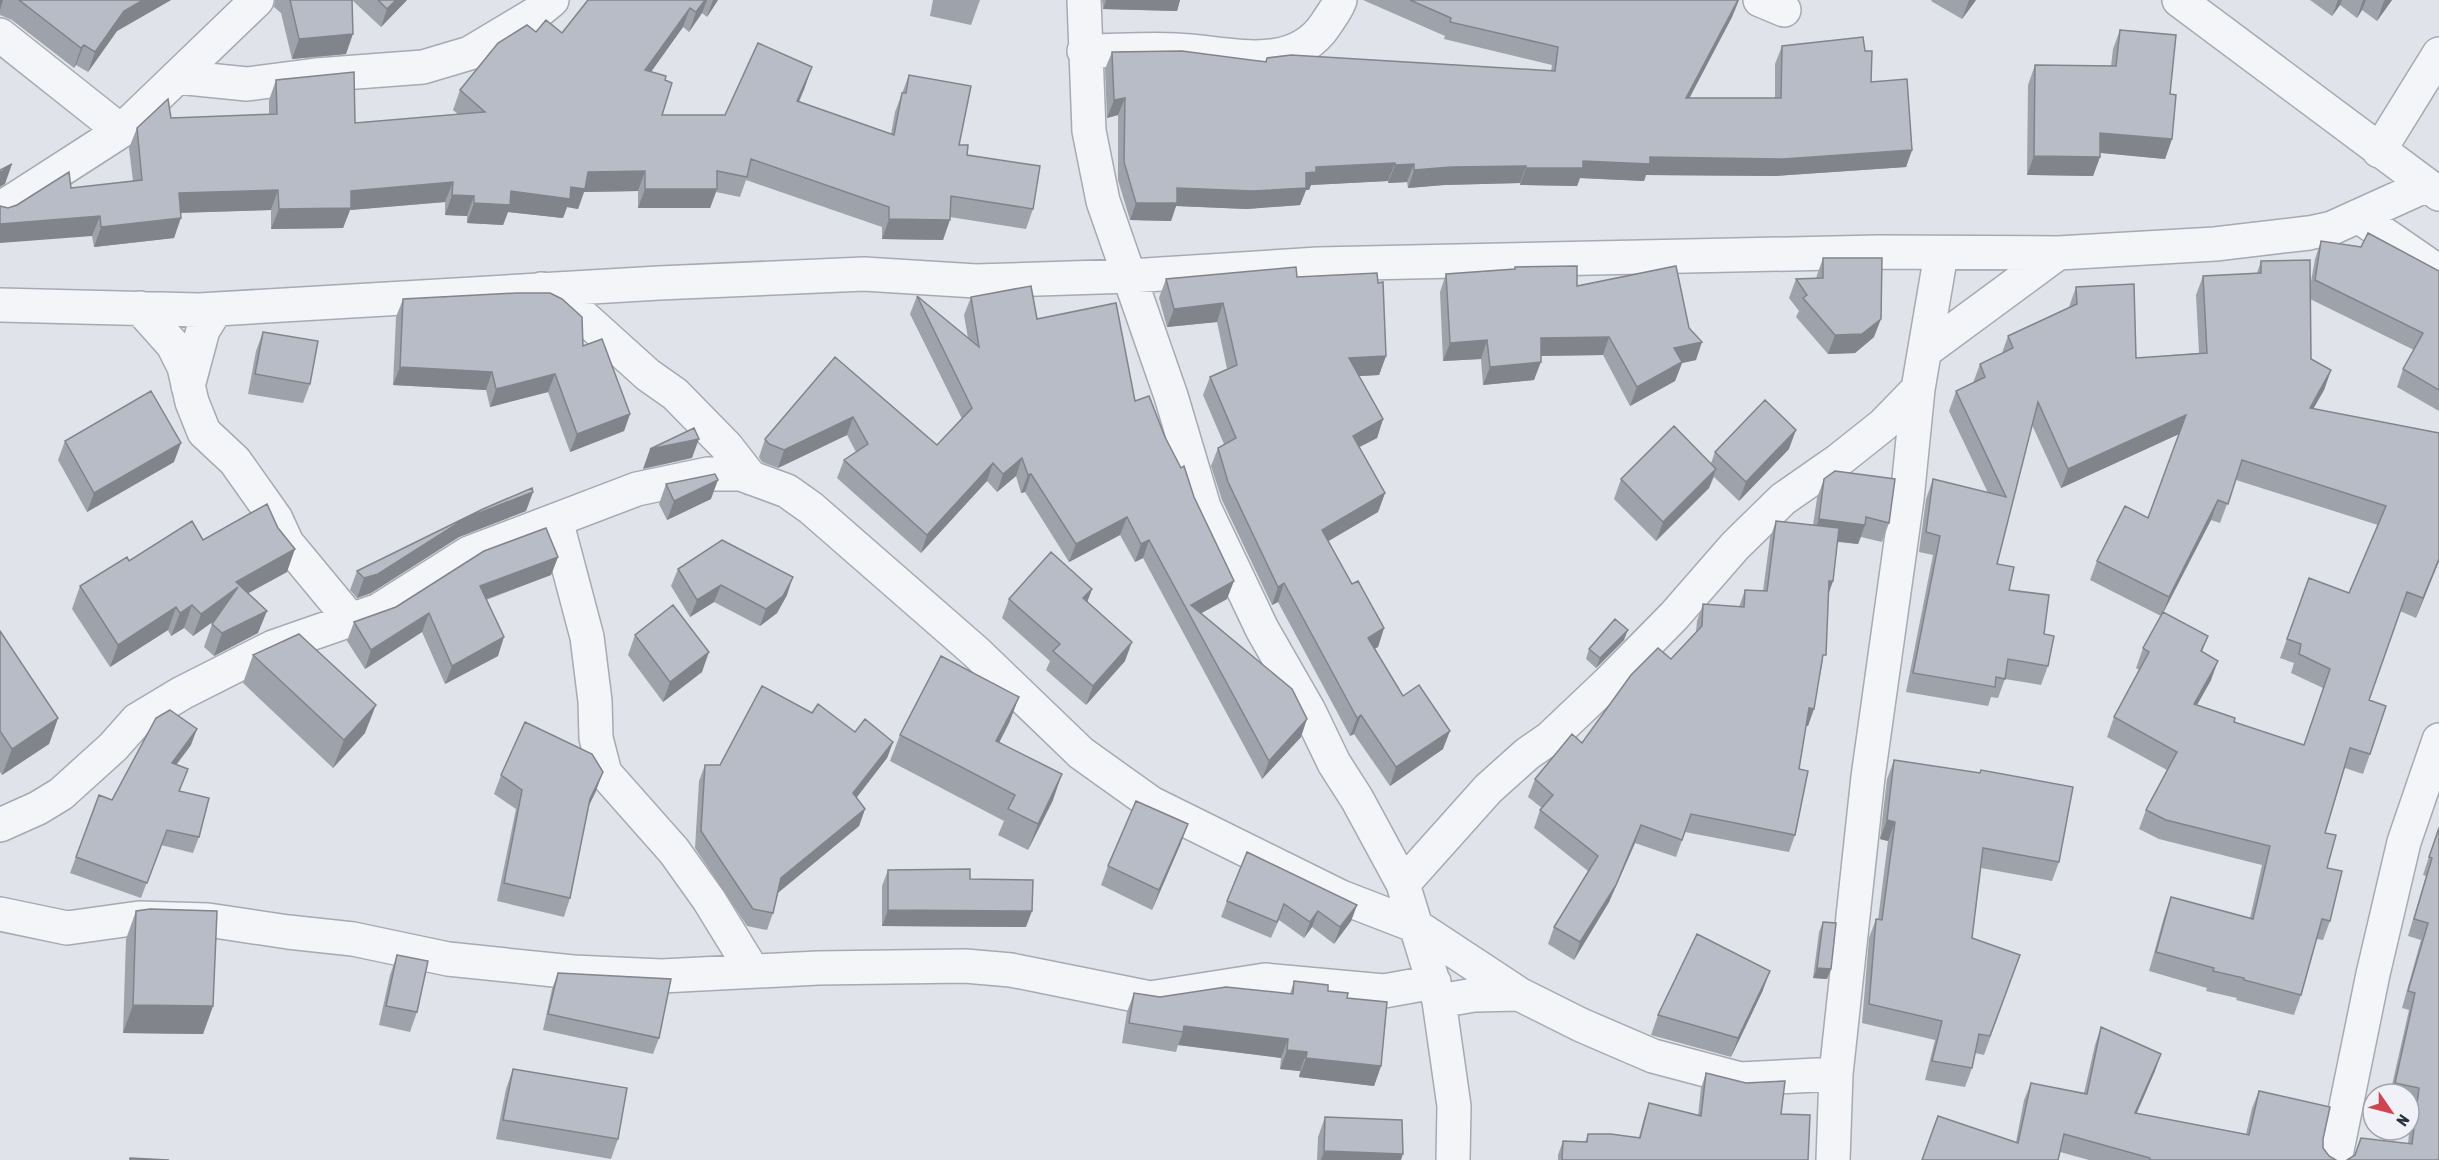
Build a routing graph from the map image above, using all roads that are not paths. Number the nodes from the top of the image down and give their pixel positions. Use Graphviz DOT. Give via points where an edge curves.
graph roads {
  1 [pos="257,0"];
  2 [pos="552,0"];
  3 [pos="1084,0"];
  4 [pos="1340,0"];
  5 [pos="2180,0"];
  6 [pos="0,35"];
  7 [pos="1084,51"];
  8 [pos="2439,54"];
  9 [pos="177,77"];
  10 [pos="121,131"];
  11 [pos="2379,151"];
  12 [pos="2433,190"];
  13 [pos="0,209"];
  14 [pos="2358,216"];
  15 [pos="2058,253"];
  16 [pos="1941,254"];
  17 [pos="2439,272"];
  18 [pos="1130,276"];
  19 [pos="541,289"];
  20 [pos="0,305"];
  21 [pos="140,308"];
  22 [pos="216,309"];
  23 [pos="1925,351"];
  24 [pos="188,386"];
  25 [pos="1918,389"];
  26 [pos="751,478"];
  27 [pos="556,520"];
  28 [pos="350,619"];
  29 [pos="2439,740"];
  30 [pos="0,825"];
  31 [pos="1403,884"];
  32 [pos="0,914"];
  33 [pos="1416,926"];
  34 [pos="752,970"];
  35 [pos="1436,992"];
  36 [pos="1519,994"];
  37 [pos="1836,1074"];
  38 [pos="1453,1160"];
  39 [pos="1833,1160"];
  40 [pos="2334,1160"];
  1 -- 9 [label="street"];
  2 -- 9 [label="street" via="470,53 423,67 247,84"];
  3 -- 7 [label="street"];
  4 -- 7 [label="street" via="1320,33 1292,53 1229,57 1177,50"];
  5 -- 11 [label="street"];
  6 -- 10 [label="street"];
  7 -- 18 [label="street" via="1089,131 1103,201"];
  8 -- 11 [label="street"];
  9 -- 10 [label="street"];
  10 -- 13 [label="street"];
  11 -- 12 [label="street"];
  12 -- 14 [label="street"];
  14 -- 15 [label="street" via="2309,233 2215,244"];
  14 -- 17 [label="street"];
  15 -- 16 [label="street"];
  15 -- 23 [label="street"];
  16 -- 18 [label="street" via="1721,254 1318,264"];
  16 -- 23 [label="street"];
  18 -- 19 [label="street" via="976,281 864,274"];
  18 -- 31 [label="street" via="1204,507 1262,629"];
  19 -- 22 [label="street"];
  19 -- 26 [label="street" via="566,301 648,375 675,394"];
  20 -- 21 [label="street"];
  21 -- 22 [label="street"];
  21 -- 24 [label="street" via="173,345"];
  22 -- 24 [label="street" via="203,330"];
  23 -- 25 [label="street"];
  24 -- 28 [label="street" via="204,432 236,461 276,519 287,543"];
  25 -- 31 [label="street" via="1865,439 1783,499 1609,682 1488,789"];
  25 -- 37 [label="street" via="1907,499 1868,777"];
  26 -- 27 [label="street" via="741,474 708,474 637,489"];
  26 -- 33 [label="street" via="787,491 812,508 976,652 1081,753 1151,803 1341,897"];
  27 -- 28 [label="street" via="469,553 379,610"];
  27 -- 34 [label="street" via="587,637 596,738 605,773 674,851"];
  28 -- 30 [label="street" via="273,647 182,693 137,720 61,794"];
  29 -- 40 [label="street" via="2404,842"];
  31 -- 33 [label="street"];
  32 -- 34 [label="street" via="67,928 139,918 208,920 353,939 448,959 573,972 662,976"];
  33 -- 35 [label="street"];
  33 -- 36 [label="street"];
  34 -- 35 [label="street" via="965,966 1011,970 1150,998 1265,980"];
  35 -- 36 [label="street"];
  35 -- 38 [label="street" via="1454,1106"];
  36 -- 37 [label="street" via="1653,1056 1740,1079"];
  37 -- 39 [label="street"];
}
